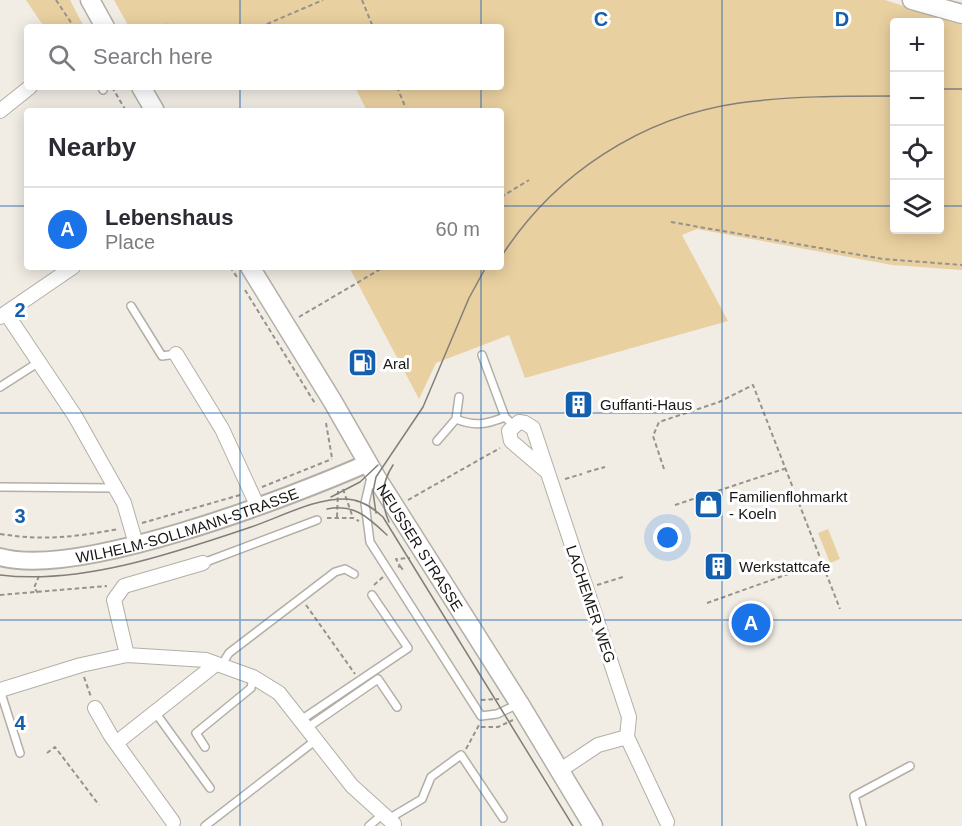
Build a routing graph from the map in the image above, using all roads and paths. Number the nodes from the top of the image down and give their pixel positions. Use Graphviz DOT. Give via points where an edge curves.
graph roads {
  1 [pos="56,0"];
  2 [pos="90,0"];
  3 [pos="323,0"];
  4 [pos="362,0"];
  5 [pos="912,0"];
  6 [pos="958,12"];
  7 [pos="72,24"];
  8 [pos="102,24"];
  9 [pos="267,24"];
  10 [pos="372,24"];
  11 [pos="26,90"];
  12 [pos="114,90"];
  13 [pos="143,90"];
  14 [pos="398,90"];
  15 [pos="124,108"];
  16 [pos="153,108"];
  17 [pos="406,108"];
  18 [pos="0,111"];
  19 [pos="529,180"];
  20 [pos="504,195"];
  21 [pos="670,222"];
  22 [pos="962,265"];
  23 [pos="69,270"];
  24 [pos="232,270"];
  25 [pos="252,270"];
  26 [pos="379,270"];
  27 [pos="131,306"];
  28 [pos="3,315"];
  29 [pos="294,320"];
  30 [pos="176,354"];
  31 [pos="482,355"];
  32 [pos="39,362"];
  33 [pos="0,387"];
  34 [pos="459,397"];
  35 [pos="320,411"];
  36 [pos="456,419"];
  37 [pos="326,420"];
  38 [pos="509,421"];
  39 [pos="437,441"];
  40 [pos="511,441"];
  41 [pos="370,467"];
  42 [pos="605,467"];
  43 [pos="787,468"];
  44 [pos="664,469"];
  45 [pos="587,472"];
  46 [pos="582,474"];
  47 [pos="548,477"];
  48 [pos="0,487"];
  49 [pos="115,488"];
  50 [pos="254,498"];
  51 [pos="408,500"];
  52 [pos="675,505"];
  53 [pos="353,518"];
  54 [pos="317,519"];
  55 [pos="130,526"];
  56 [pos="0,534"];
  57 [pos="136,544"];
  58 [pos="0,557"];
  59 [pos="822,562"];
  60 [pos="203,563"];
  61 [pos="400,566"];
  62 [pos="404,571"];
  63 [pos="389,572"];
  64 [pos="40,574"];
  65 [pos="354,574"];
  66 [pos="623,577"];
  67 [pos="586,588"];
  68 [pos="38,593"];
  69 [pos="117,593"];
  70 [pos="0,595"];
  71 [pos="372,596"];
  72 [pos="301,598"];
  73 [pos="707,603"];
  74 [pos="840,609"];
  75 [pos="127,655"];
  76 [pos="81,665"];
  77 [pos="219,665"];
  78 [pos="253,677"];
  79 [pos="360,681"];
  80 [pos="0,690"];
  81 [pos="483,699"];
  82 [pos="397,707"];
  83 [pos="512,707"];
  84 [pos="95,708"];
  85 [pos="155,712"];
  86 [pos="304,724"];
  87 [pos="627,737"];
  88 [pos="316,740"];
  89 [pos="116,743"];
  90 [pos="205,747"];
  91 [pos="20,753"];
  92 [pos="47,753"];
  93 [pos="461,755"];
  94 [pos="910,766"];
  95 [pos="559,771"];
  96 [pos="210,788"];
  97 [pos="99,805"];
  98 [pos="503,818"];
  99 [pos="392,820"];
  100 [pos="173,822"];
  101 [pos="669,824"];
  102 [pos="205,826"];
  103 [pos="369,826"];
  104 [pos="593,826"];
  105 [pos="862,826"];
  1 -- 7 [label="path"];
  2 -- 8 [label="main road"];
  3 -- 9 [label="path"];
  4 -- 10 [label="path"];
  5 -- 6 [label="main road"];
  11 -- 18 [label="street"];
  12 -- 15 [label="path"];
  13 -- 16 [label="main road"];
  14 -- 17 [label="path"];
  19 -- 20 [label="path"];
  21 -- 22 [label="path" via="883,259"];
  23 -- 28 [label="street"];
  24 -- 35 [label="path"];
  25 -- 41 [label="main road, NEUSSER STRASSE"];
  26 -- 29 [label="path"];
  27 -- 30 [label="lane" via="162,356"];
  28 -- 32 [label="street"];
  30 -- 50 [label="street" via="222,429"];
  31 -- 38 [label="lane"];
  32 -- 33 [label="lane"];
  32 -- 49 [label="street"];
  34 -- 36 [label="lane"];
  36 -- 38 [label="lane" via="470,425"];
  36 -- 39 [label="lane"];
  37 -- 50 [label="path" via="332,459"];
  38 -- 40 [label="street"];
  38 -- 47 [label="street, LACHEMER WEG" via="533,428"];
  40 -- 47 [label="street"];
  40 -- 51 [label="path"];
  41 -- 50 [label="street, WILHELM-SOLLMANN-STRASSE"];
  41 -- 63 [label="lane" via="366,526 370,542"];
  41 -- 83 [label="main road, NEUSSER STRASSE"];
  42 -- 45 [label="path"];
  43 -- 44 [label="path" via="753,385 719,402 659,422 653,436"];
  43 -- 52 [label="path"];
  43 -- 59 [label="path"];
  46 -- 47 [label="path"];
  47 -- 67 [label="street, LACHEMER WEG"];
  48 -- 49 [label="lane"];
  49 -- 55 [label="street"];
  50 -- 55 [label="path"];
  50 -- 57 [label="street, WILHELM-SOLLMANN-STRASSE"];
  53 -- 54 [label="path"];
  54 -- 60 [label="lane"];
  55 -- 56 [label="path" via="77,537 38,539"];
  55 -- 57 [label="street"];
  57 -- 58 [label="street, WILHELM-SOLLMANN-STRASSE" via="38,561"];
  59 -- 73 [label="path"];
  59 -- 74 [label="path"];
  60 -- 69 [label="street" via="124,586"];
  61 -- 62 [label="path"];
  63 -- 71 [label="path" via="374,585"];
  63 -- 83 [label="lane" via="481,716"];
  64 -- 68 [label="path" via="34,588"];
  65 -- 72 [label="lane" via="345,569 335,572"];
  66 -- 67 [label="path"];
  67 -- 87 [label="street, LACHEMER WEG" via="629,717"];
  68 -- 69 [label="path" via="105,585"];
  68 -- 70 [label="path"];
  69 -- 75 [label="street" via="114,600"];
  71 -- 79 [label="lane" via="408,648"];
  72 -- 77 [label="lane"];
  72 -- 79 [label="path"];
  75 -- 76 [label="street"];
  75 -- 77 [label="street" via="171,656"];
  76 -- 80 [label="street"];
  76 -- 84 [label="path"];
  77 -- 78 [label="street"];
  77 -- 85 [label="street"];
  78 -- 86 [label="street" via="279,693"];
  78 -- 90 [label="lane" via="251,688 196,733"];
  79 -- 86 [label="lane"];
  80 -- 91 [label="lane"];
  81 -- 83 [label="path"];
  82 -- 86 [label="lane" via="378,679"];
  83 -- 93 [label="path" via="498,727 478,727"];
  83 -- 95 [label="main road, NEUSSER STRASSE"];
  84 -- 89 [label="street"];
  85 -- 89 [label="street"];
  85 -- 96 [label="lane"];
  86 -- 88 [label="street"];
  87 -- 95 [label="street" via="597,745"];
  87 -- 101 [label="street, LACHEMER WEG"];
  88 -- 99 [label="street" via="352,786"];
  88 -- 102 [label="lane"];
  89 -- 100 [label="street"];
  92 -- 97 [label="path" via="55,747"];
  93 -- 98 [label="lane"];
  93 -- 99 [label="lane" via="431,777 422,799"];
  94 -- 105 [label="lane" via="854,796"];
  95 -- 104 [label="main road, NEUSSER STRASSE"];
  99 -- 103 [label="lane"];
}
